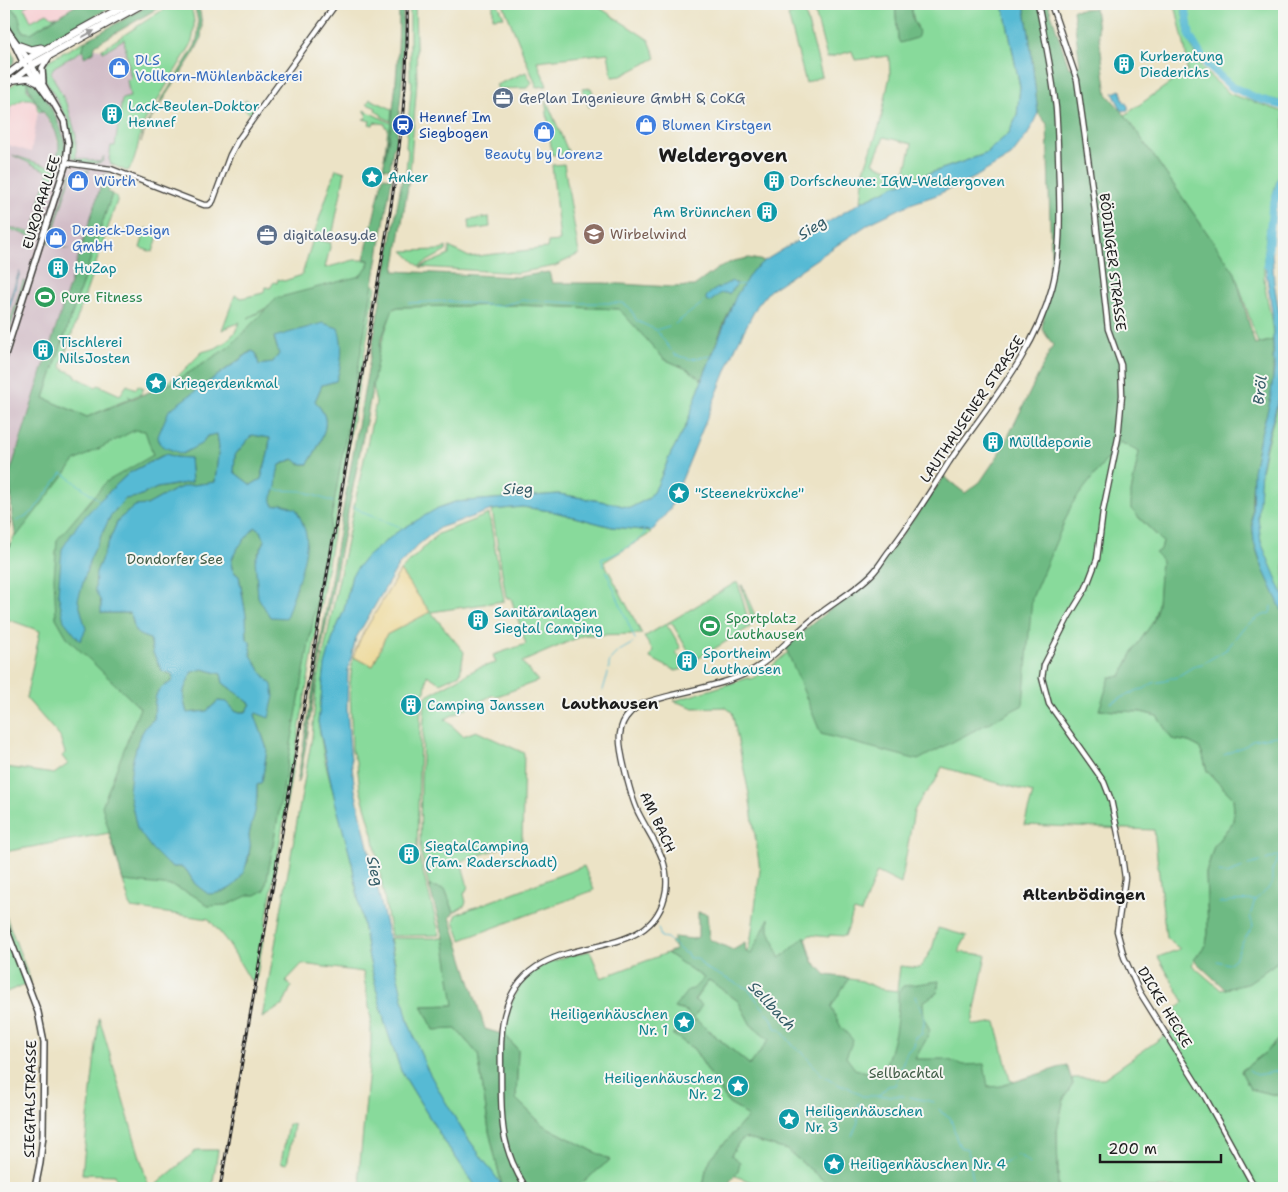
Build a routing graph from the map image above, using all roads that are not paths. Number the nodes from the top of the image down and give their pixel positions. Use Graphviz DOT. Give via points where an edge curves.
graph roads {
  1 [pos="128,4"];
  2 [pos="142,4"];
  3 [pos="336,4"];
  4 [pos="1038,4"];
  5 [pos="1051,4"];
  6 [pos="4,23"];
  7 [pos="8,31"];
  8 [pos="20,46"];
  9 [pos="49,51"];
  10 [pos="28,64"];
  11 [pos="4,77"];
  12 [pos="12,80"];
  13 [pos="36,82"];
  14 [pos="44,84"];
  15 [pos="4,87"];
  16 [pos="58,110"];
  17 [pos="66,162"];
  18 [pos="4,358"];
  19 [pos="4,490"];
  20 [pos="4,544"];
  21 [pos="872,574"];
  22 [pos="1046,692"];
  23 [pos="4,923"];
  24 [pos="35,1188"];
  25 [pos="526,1188"];
  26 [pos="1255,1188"];
  1 -- 9 [label="highway"];
  9 -- 2 [label="highway, one-way"];
  3 -- 17 [label="street" via="238,140 210,205 111,169"];
  4 -- 21 [label="street, LAUTHAUSENER STRASSE" via="1055,104 1058,150 1059,231 1052,285 1042,319 1023,357"];
  5 -- 22 [label="street, BÖDINGER STRASSE" via="1077,80 1108,329 1121,365 1122,396 1097,559 1086,588 1044,665 1042,678"];
  6 -- 7 [label="main road"];
  7 -- 8 [label="main road"];
  7 -- 10 [label="main road"];
  8 -- 9 [label="highway"];
  8 -- 10 [label="main road"];
  9 -- 10 [label="highway"];
  9 -- 14 [label="main road" via="42,68"];
  10 -- 11 [label="main road"];
  10 -- 12 [label="main road"];
  10 -- 13 [label="main road, EUROPAALLEE"];
  10 -- 14 [label="main road, EUROPAALLEE"];
  12 -- 13 [label="main road" via="28,78"];
  12 -- 15 [label="main road"];
  13 -- 16 [label="main road, EUROPAALLEE"];
  14 -- 16 [label="main road, EUROPAALLEE"];
  16 -- 17 [label="main road, EUROPAALLEE" via="67,133"];
  17 -- 18 [label="main road, EUROPAALLEE"];
  19 -- 20 [label="main road" via="8,519"];
  21 -- 25 [label="street, AM BACH" via="755,668 728,680 644,703 624,719 620,736 630,790 638,813 663,856 666,891 658,914 640,932 548,959 528,973 512,993 503,1018 501,1099 509,1156"];
  22 -- 26 [label="street, DICKE HECKE" via="1048,704 1104,782 1111,800 1125,878 1117,931 1124,957 1139,990 1200,1089"];
  23 -- 24 [label="main road, SIEGTALSTRASSE" via="38,1012 44,1042 43,1135"];
}
